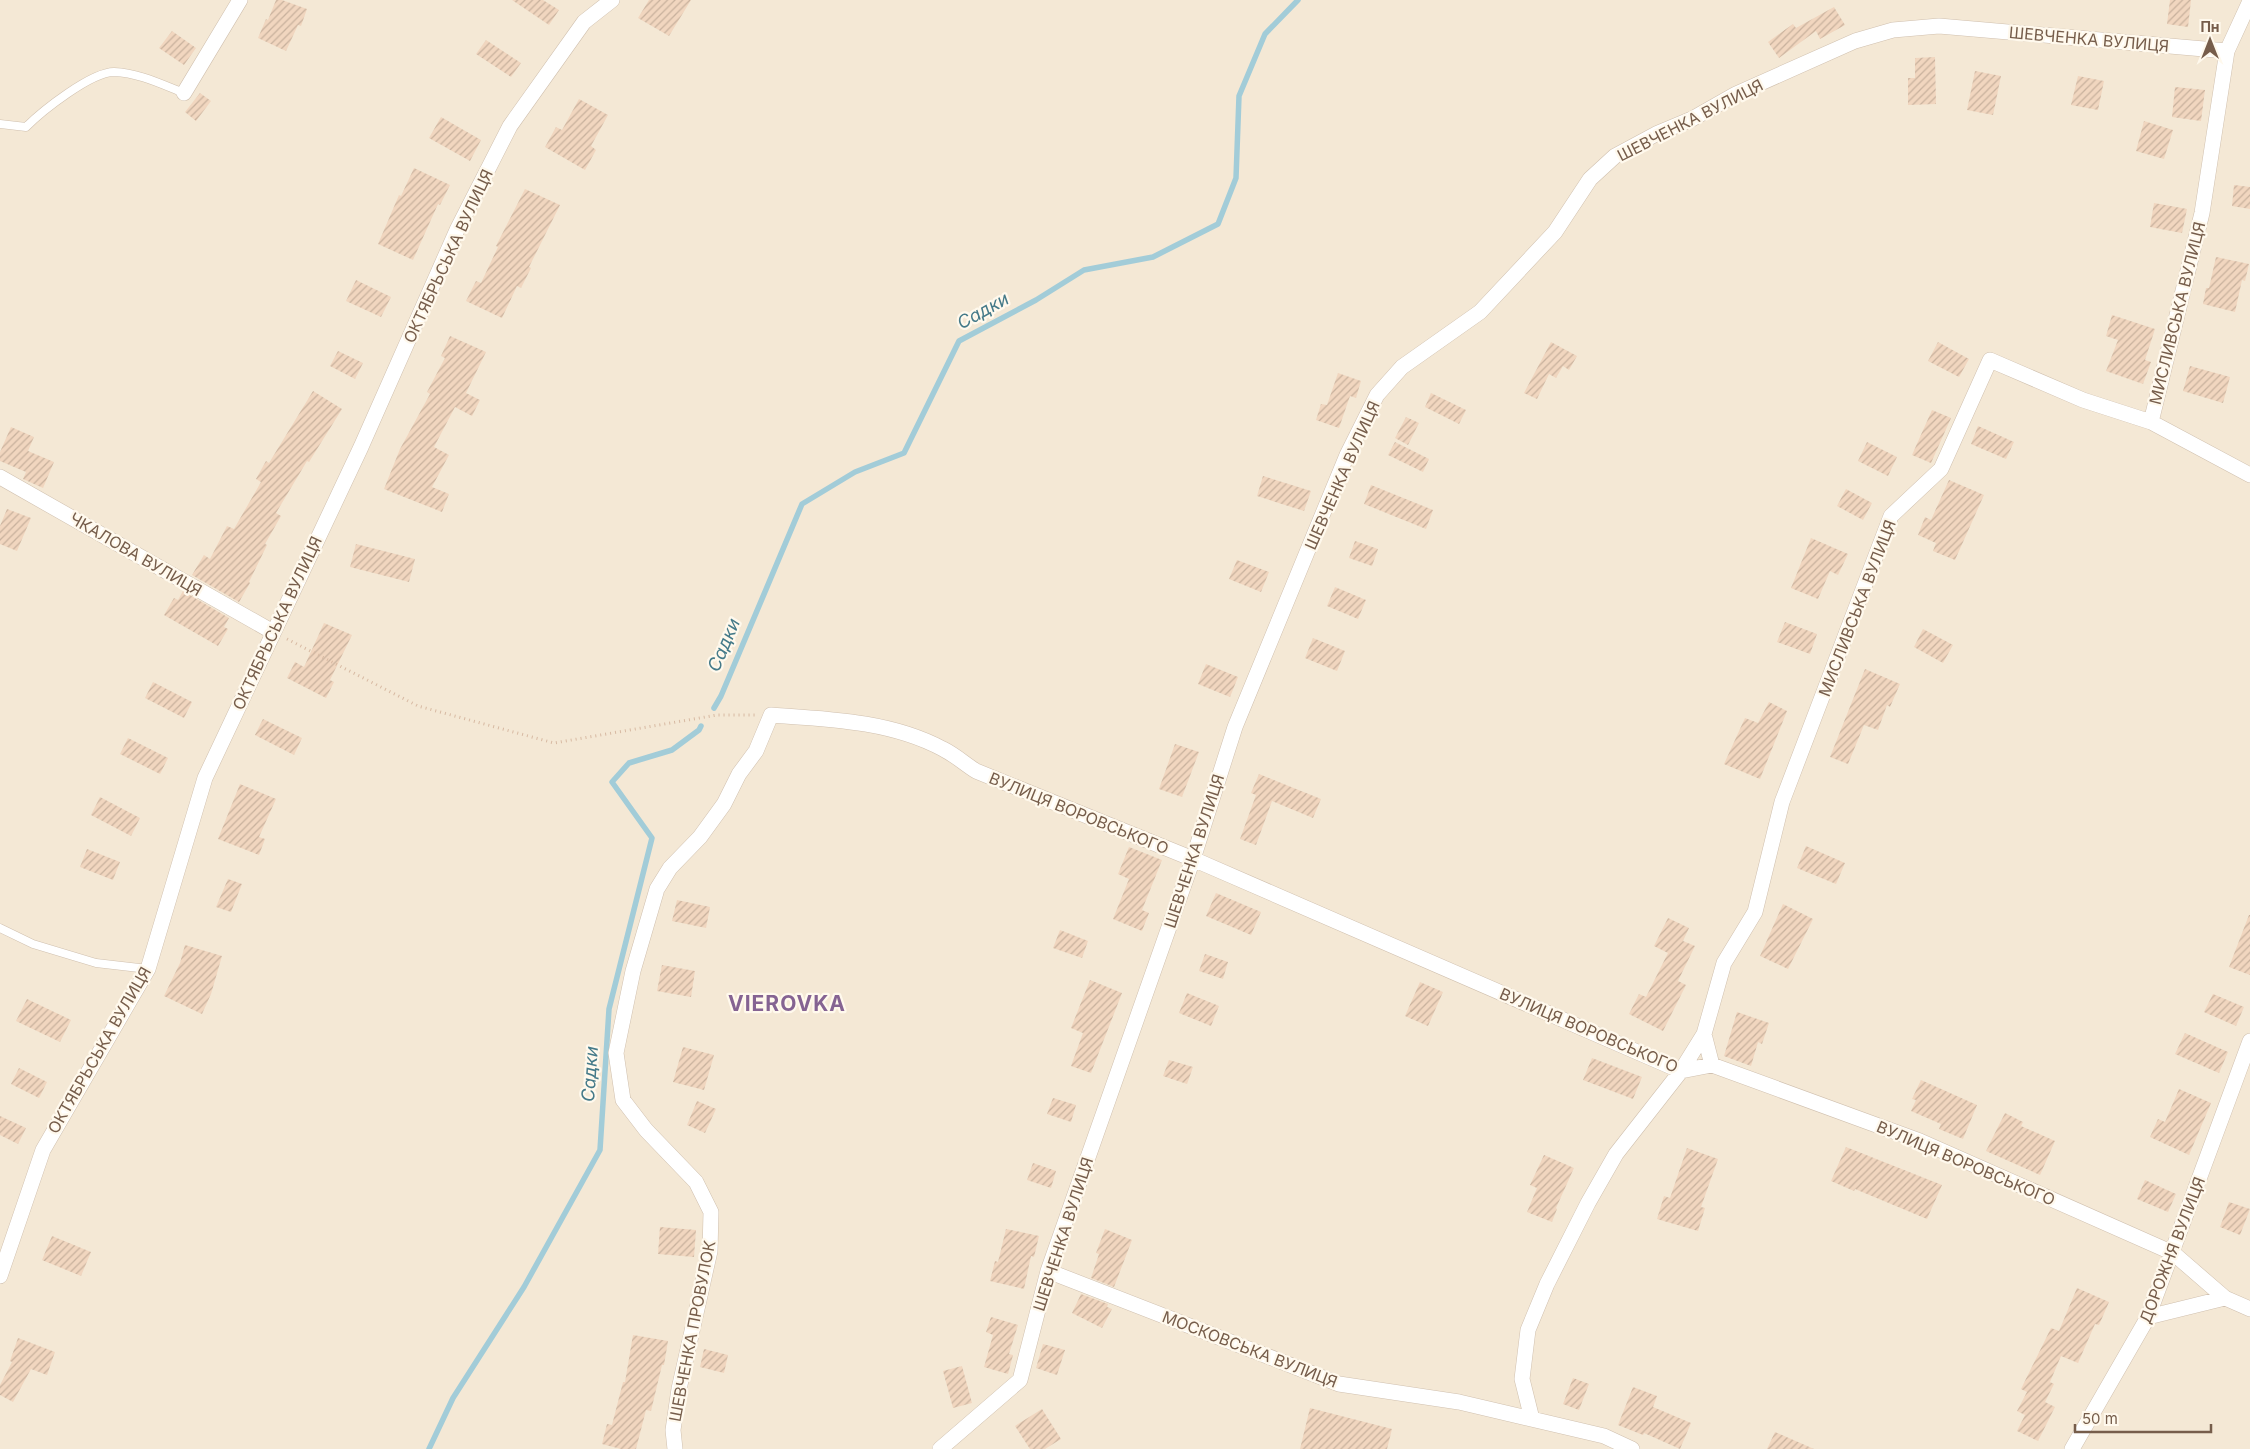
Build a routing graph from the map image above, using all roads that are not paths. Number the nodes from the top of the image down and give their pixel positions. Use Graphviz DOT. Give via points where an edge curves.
graph roads {
  1 [pos="240,0"];
  2 [pos="612,0"];
  3 [pos="2250,1"];
  4 [pos="2227,51"];
  5 [pos="184,93"];
  6 [pos="0,124"];
  7 [pos="2151,422"];
  8 [pos="2250,475"];
  9 [pos="0,476"];
  10 [pos="273,632"];
  11 [pos="976,771"];
  12 [pos="1193,859"];
  13 [pos="0,928"];
  14 [pos="148,969"];
  15 [pos="1704,1034"];
  16 [pos="2250,1041"];
  17 [pos="1712,1065"];
  18 [pos="1681,1071"];
  19 [pos="2173,1253"];
  20 [pos="1048,1271"];
  21 [pos="0,1276"];
  22 [pos="2225,1298"];
  23 [pos="2250,1309"];
  24 [pos="2148,1317"];
  25 [pos="1532,1419"];
  26 [pos="674,1449"];
  27 [pos="940,1449"];
  28 [pos="1632,1449"];
  29 [pos="2072,1449"];
  1 -- 5 [label="street"];
  2 -- 10 [label="street, ОКТЯБРЬСЬКА ВУЛИЦЯ" via="584,22 510,126 457,230 362,447"];
  3 -- 4 [label="street, МИСЛИВСЬКА ВУЛИЦЯ"];
  4 -- 7 [label="street, МИСЛИВСЬКА ВУЛИЦЯ" via="2202,214"];
  4 -- 12 [label="street, ШЕВЧЕНКА ВУЛИЦЯ" via="1939,26 1893,30 1854,41 1736,94 1615,156 1590,179 1555,232 1480,312 1402,367 1377,395 1347,455 1235,727"];
  5 -- 6 [label="lane" via="140,76 111,72 89,81 46,107 26,127"];
  7 -- 8 [label="street"];
  7 -- 15 [label="street, МИСЛИВСЬКА ВУЛИЦЯ" via="2083,400 1990,360 1941,468 1891,516 1782,802 1755,912 1724,963"];
  9 -- 10 [label="street, ЧКАЛОВА ВУЛИЦЯ"];
  10 -- 14 [label="street, ОКТЯБРЬСЬКА ВУЛИЦЯ" via="205,778"];
  11 -- 12 [label="street, ВУЛИЦЯ ВОРОВСЬКОГО"];
  11 -- 26 [label="street, ШЕВЧЕНКА ПРОВУЛОК" via="944,749 905,733 839,719 771,715 756,751 738,774 724,804 670,868 657,889 633,971 616,1053 623,1100 646,1130 696,1182 711,1212 710,1251 679,1389 673,1430"];
  12 -- 18 [label="street, ВУЛИЦЯ ВОРОВСЬКОГО"];
  12 -- 20 [label="street, ШЕВЧЕНКА ВУЛИЦЯ"];
  13 -- 14 [label="lane" via="33,944 96,963"];
  14 -- 21 [label="street, ОКТЯБРЬСЬКА ВУЛИЦЯ" via="43,1150"];
  15 -- 17 [label="street"];
  15 -- 18 [label="street, МИСЛИВСЬКА ВУЛИЦЯ"];
  16 -- 19 [label="street, ДОРОЖНЯ ВУЛИЦЯ"];
  17 -- 18 [label="street, ВУЛИЦЯ ВОРОВСЬКОГО"];
  17 -- 19 [label="street, ВУЛИЦЯ ВОРОВСЬКОГО" via="1920,1141"];
  18 -- 25 [label="street, МИСЛИВСЬКА ВУЛИЦЯ" via="1616,1154 1547,1284 1528,1330 1522,1379"];
  19 -- 22 [label="street, ВУЛИЦЯ ВОРОВСЬКОГО"];
  19 -- 24 [label="street, ДОРОЖНЯ ВУЛИЦЯ"];
  20 -- 25 [label="street, МОСКОВСЬКА ВУЛИЦЯ" via="1339,1384 1459,1402"];
  20 -- 27 [label="street, ШЕВЧЕНКА ВУЛИЦЯ" via="1020,1380"];
  22 -- 23 [label="street, ВУЛИЦЯ ВОРОВСЬКОГО"];
  22 -- 24 [label="street"];
  24 -- 29 [label="street, ДОРОЖНЯ ВУЛИЦЯ"];
  25 -- 28 [label="street, МОСКОВСЬКА ВУЛИЦЯ" via="1604,1436"];
}
